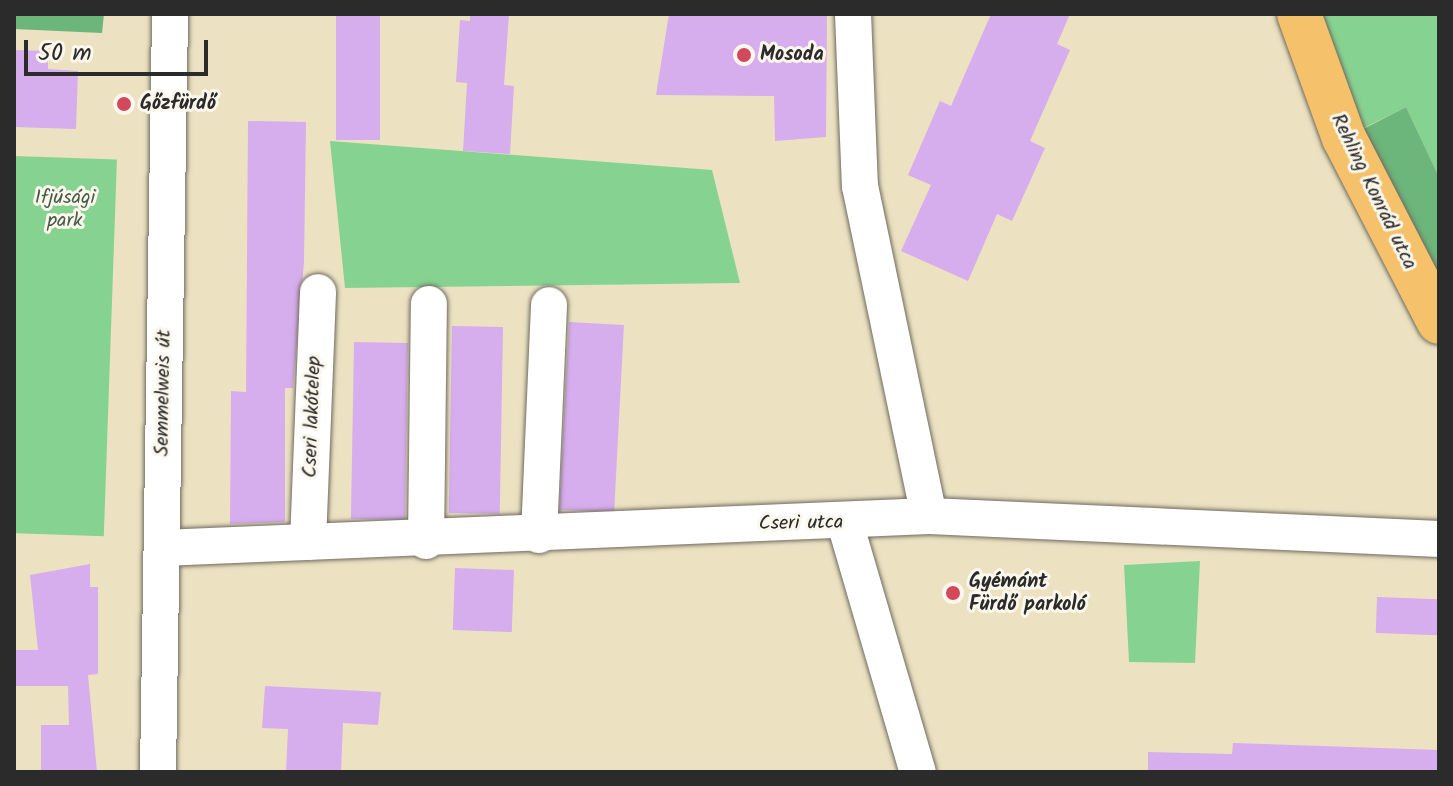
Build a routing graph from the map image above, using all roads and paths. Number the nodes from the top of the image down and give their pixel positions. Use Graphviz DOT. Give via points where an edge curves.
graph roads {
  1 [pos="170,14"];
  2 [pos="853,14"];
  3 [pos="1299,14"];
  4 [pos="318,292"];
  5 [pos="429,304"];
  6 [pos="549,305"];
  7 [pos="1439,322"];
  8 [pos="929,516"];
  9 [pos="845,523"];
  10 [pos="539,535"];
  11 [pos="1439,539"];
  12 [pos="426,541"];
  13 [pos="308,542"];
  14 [pos="162,548"];
  15 [pos="158,772"];
  16 [pos="918,772"];
  1 -- 14 [label="street, Semmelweis út"];
  2 -- 8 [label="street" via="860,186"];
  3 -- 7 [label="main road, Rehling Konrád utca" via="1344,138"];
  4 -- 13 [label="street, Cseri lakótelep"];
  5 -- 12 [label="street"];
  6 -- 10 [label="street"];
  8 -- 9 [label="street, Cseri utca"];
  8 -- 11 [label="street, Cseri utca"];
  9 -- 10 [label="street, Cseri utca"];
  9 -- 16 [label="street"];
  10 -- 12 [label="street, Cseri utca"];
  12 -- 13 [label="street, Cseri utca"];
  13 -- 14 [label="street, Cseri utca"];
  14 -- 15 [label="street, Semmelweis út"];
}
